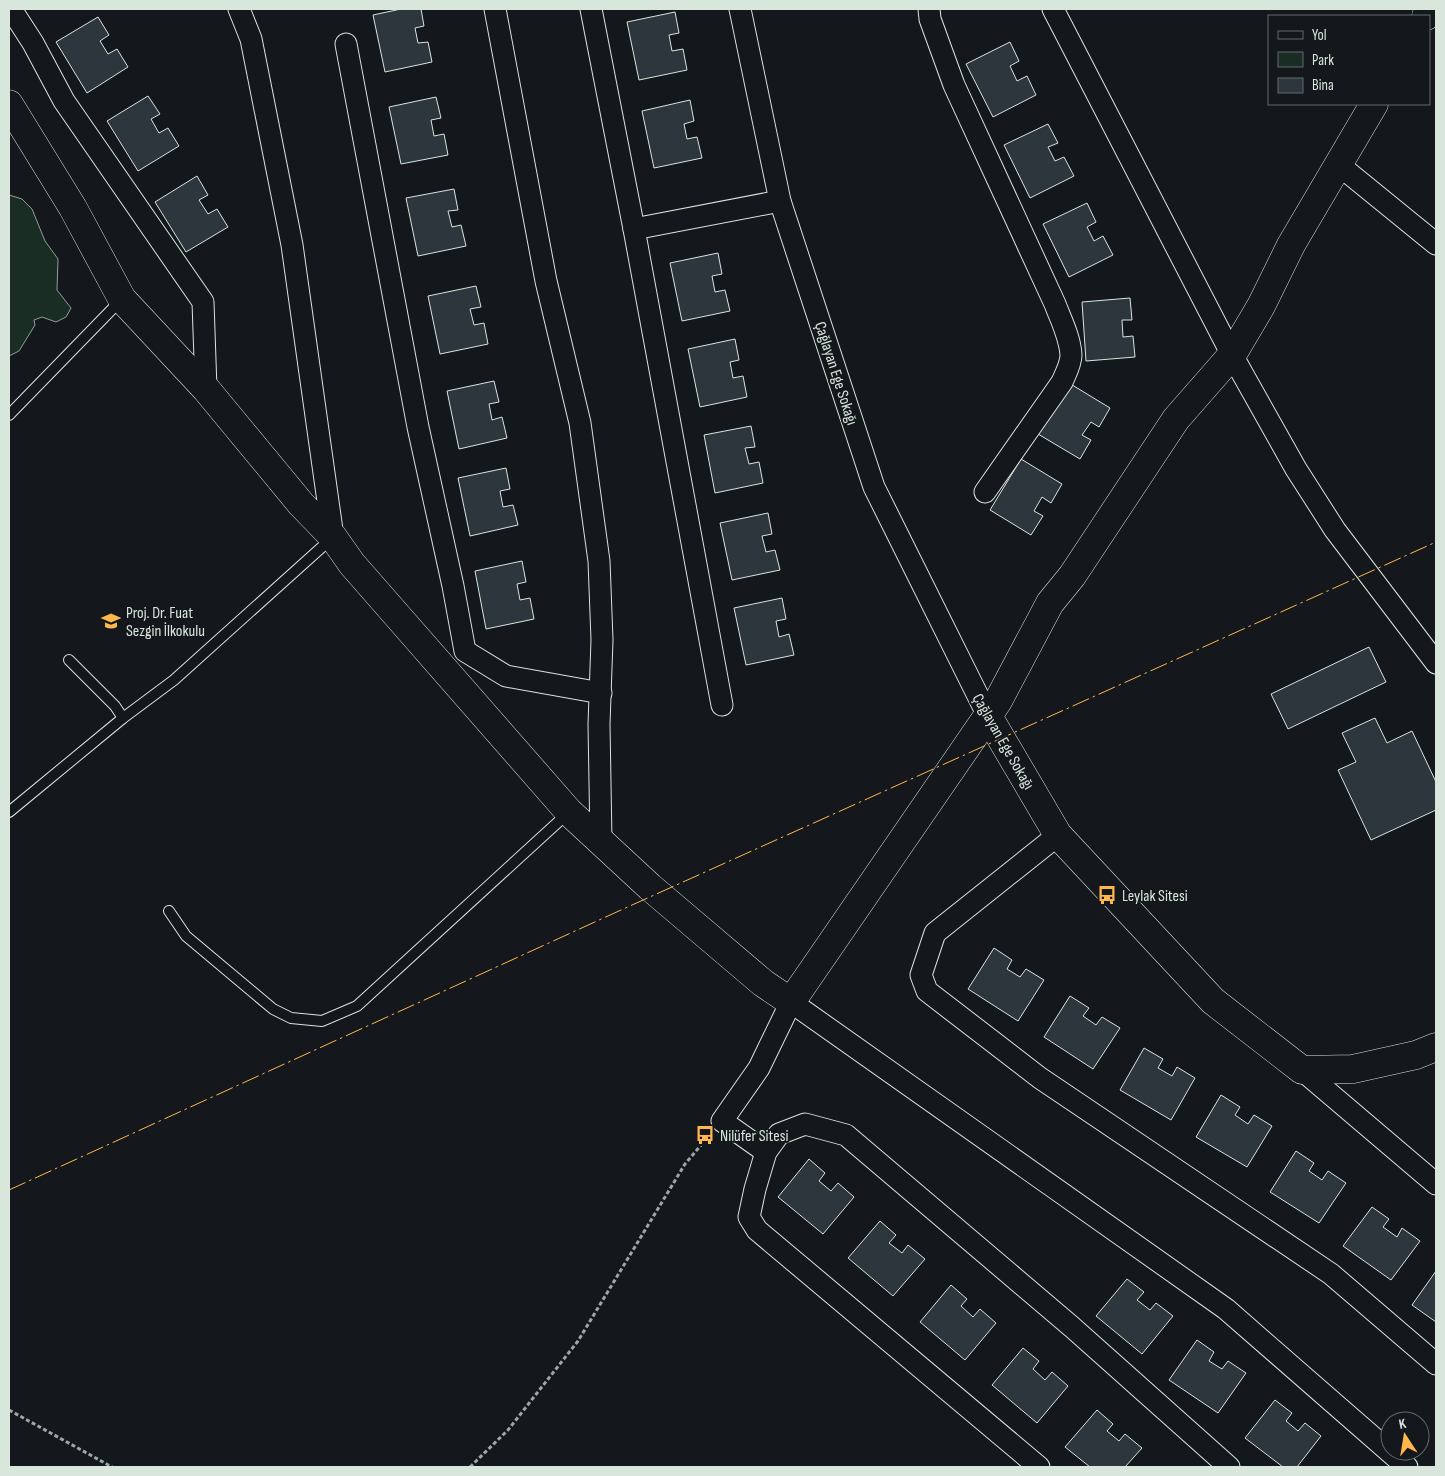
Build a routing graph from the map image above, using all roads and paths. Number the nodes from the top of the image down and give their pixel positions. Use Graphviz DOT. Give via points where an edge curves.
graph roads {
  1 [pos="11,9"];
  2 [pos="22,9"];
  3 [pos="239,9"];
  4 [pos="495,9"];
  5 [pos="591,9"];
  6 [pos="740,9"];
  7 [pos="928,9"];
  8 [pos="1054,9"];
  9 [pos="33,44"];
  10 [pos="346,44"];
  11 [pos="9,104"];
  12 [pos="1373,105"];
  13 [pos="1339,165"];
  14 [pos="780,201"];
  15 [pos="634,229"];
  16 [pos="1436,244"];
  17 [pos="122,299"];
  18 [pos="1232,354"];
  19 [pos="206,389"];
  20 [pos="9,415"];
  21 [pos="985,492"];
  22 [pos="333,537"];
  23 [pos="1434,657"];
  24 [pos="69,660"];
  25 [pos="601,693"];
  26 [pos="722,705"];
  27 [pos="988,716"];
  28 [pos="123,718"];
  29 [pos="9,812"];
  30 [pos="570,812"];
  31 [pos="1058,835"];
  32 [pos="601,841"];
  33 [pos="170,911"];
  34 [pos="791,1002"];
  35 [pos="1436,1047"];
  36 [pos="1302,1070"];
  37 [pos="722,1122"];
  38 [pos="766,1152"];
  39 [pos="1436,1184"];
  40 [pos="1436,1364"];
  41 [pos="9,1410"];
  42 [pos="112,1467"];
  43 [pos="470,1467"];
  44 [pos="1039,1467"];
  45 [pos="1229,1467"];
  46 [pos="1407,1467"];
  1 -- 9 [label="street"];
  2 -- 9 [label="street"];
  3 -- 22 [label="street" via="251,39 292,245"];
  4 -- 25 [label="street" via="546,281 580,423 599,561"];
  5 -- 15 [label="street"];
  6 -- 14 [label="street, Çağlayan Ege Sokağı"];
  7 -- 21 [label="street" via="954,85 1055,304 1071,355 1062,382"];
  8 -- 18 [label="street"];
  9 -- 19 [label="street" via="64,101 204,302"];
  10 -- 25 [label="street" via="418,428 465,651 506,676"];
  11 -- 17 [label="street" via="73,208"];
  12 -- 13 [label="street"];
  13 -- 16 [label="street"];
  13 -- 18 [label="street"];
  14 -- 15 [label="street"];
  14 -- 27 [label="street, Çağlayan Ege Sokağı" via="874,487"];
  15 -- 26 [label="street"];
  17 -- 19 [label="street"];
  17 -- 20 [label="lane"];
  18 -- 23 [label="street" via="1335,530"];
  18 -- 27 [label="street" via="1176,420 1072,576 1050,603"];
  19 -- 22 [label="street" via="301,504"];
  22 -- 28 [label="lane" via="174,680"];
  22 -- 30 [label="street" via="352,564"];
  24 -- 28 [label="lane"];
  25 -- 32 [label="street" via="598,724"];
  27 -- 31 [label="street, Çağlayan Ege Sokağı"];
  27 -- 34 [label="street"];
  28 -- 29 [label="lane"];
  30 -- 32 [label="street"];
  30 -- 33 [label="lane" via="356,1006 322,1021 291,1018 273,1009 186,936"];
  31 -- 36 [label="street, Çağlayan Ege Sokağı" via="1213,1002"];
  31 -- 40 [label="street" via="935,933 921,975 928,991 1040,1078 1330,1274"];
  32 -- 34 [label="street" via="650,886"];
  34 -- 37 [label="street" via="759,1068"];
  34 -- 46 [label="street" via="1226,1309"];
  35 -- 36 [label="street" via="1353,1069"];
  36 -- 39 [label="street"];
  37 -- 38 [label="street"];
  37 -- 43 [label="path" via="685,1164 578,1341 508,1430"];
  38 -- 44 [label="street" via="749,1217 757,1230"];
  38 -- 45 [label="street" via="780,1134 805,1124 846,1135 1072,1327"];
  41 -- 42 [label="path"];
}
